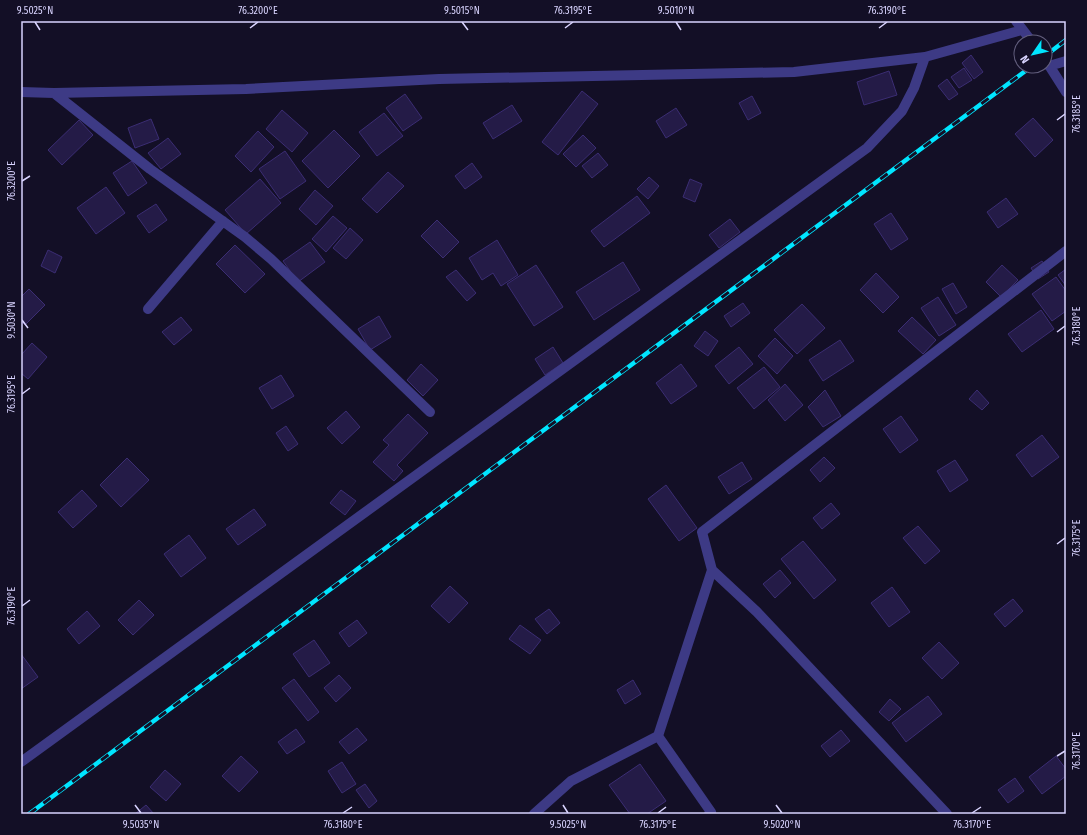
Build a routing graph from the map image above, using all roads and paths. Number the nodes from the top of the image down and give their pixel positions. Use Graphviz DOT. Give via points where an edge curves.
graph roads {
  1 [pos="1019,25"];
  2 [pos="1026,34"];
  3 [pos="925,57"];
  4 [pos="1066,61"];
  5 [pos="1053,62"];
  6 [pos="1053,72"];
  7 [pos="21,92"];
  8 [pos="1066,92"];
  9 [pos="54,93"];
  10 [pos="223,221"];
  11 [pos="1066,251"];
  12 [pos="148,309"];
  13 [pos="430,412"];
  14 [pos="712,570"];
  15 [pos="658,736"];
  16 [pos="21,762"];
  17 [pos="534,814"];
  18 [pos="709,814"];
  19 [pos="947,814"];
  1 -- 2 [label="street"];
  1 -- 3 [label="street"];
  3 -- 9 [label="street" via="794,72 439,79 246,89"];
  3 -- 16 [label="street" via="914,88 902,111 867,148"];
  4 -- 5 [label="street"];
  6 -- 8 [label="street"];
  7 -- 9 [label="street"];
  9 -- 10 [label="street" via="150,169"];
  10 -- 12 [label="street"];
  10 -- 13 [label="street" via="271,259"];
  11 -- 14 [label="street" via="702,532"];
  14 -- 15 [label="street"];
  14 -- 19 [label="street" via="757,612"];
  15 -- 17 [label="street" via="571,781"];
  15 -- 18 [label="street" via="711,812"];
}
